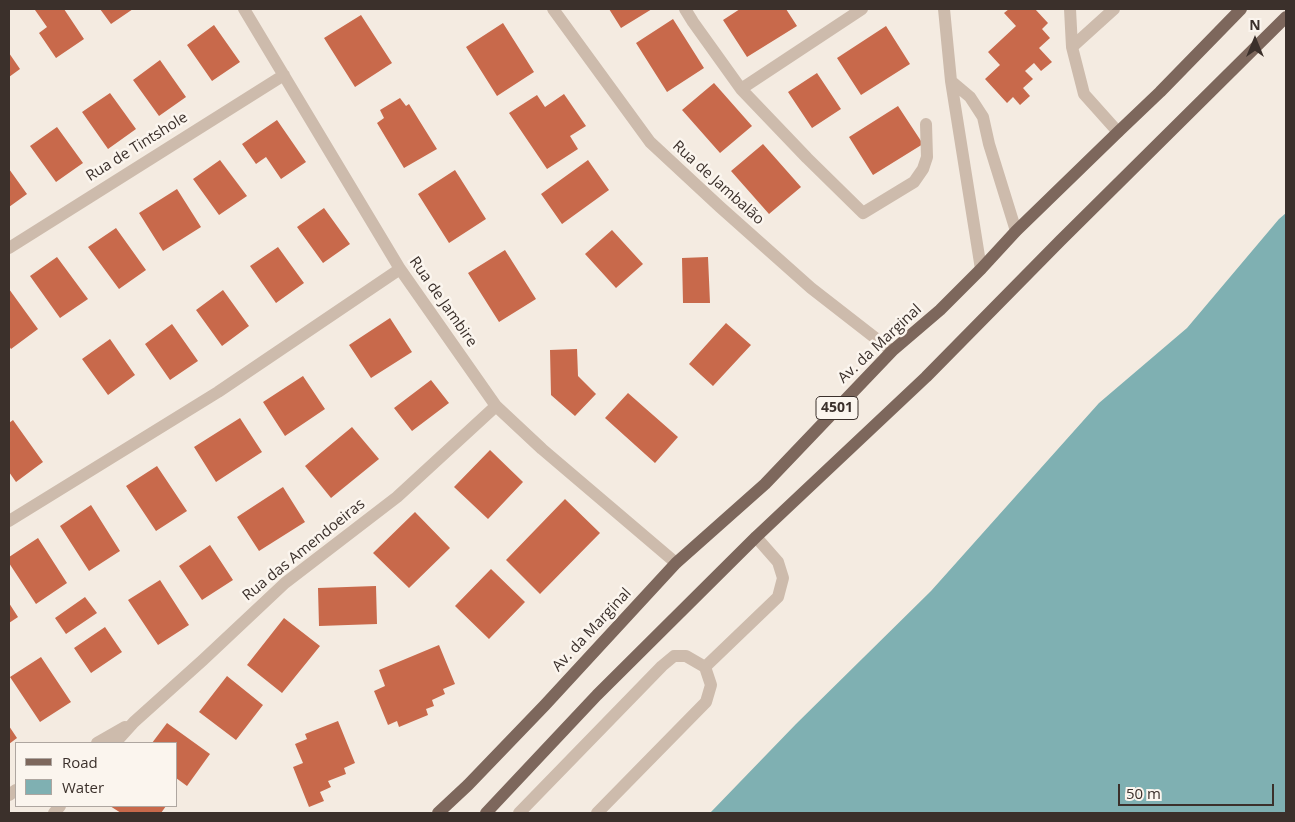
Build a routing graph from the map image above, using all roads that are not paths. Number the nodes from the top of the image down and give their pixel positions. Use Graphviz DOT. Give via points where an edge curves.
graph roads {
  1 [pos="244,9"];
  2 [pos="553,9"];
  3 [pos="685,9"];
  4 [pos="862,9"];
  5 [pos="944,9"];
  6 [pos="1070,9"];
  7 [pos="1114,9"];
  8 [pos="1242,9"];
  9 [pos="1286,17"];
  10 [pos="1072,47"];
  11 [pos="284,75"];
  12 [pos="951,81"];
  13 [pos="741,89"];
  14 [pos="926,124"];
  15 [pos="1118,132"];
  16 [pos="1016,232"];
  17 [pos="9,248"];
  18 [pos="400,269"];
  19 [pos="981,269"];
  20 [pos="892,351"];
  21 [pos="496,406"];
  22 [pos="9,521"];
  23 [pos="756,537"];
  24 [pos="676,563"];
  25 [pos="705,667"];
  26 [pos="134,722"];
  27 [pos="99,742"];
  28 [pos="116,742"];
  29 [pos="438,813"];
  30 [pos="486,813"];
  31 [pos="519,813"];
  32 [pos="597,813"];
  1 -- 11 [label="street, Rua de Jambire"];
  2 -- 20 [label="street, Rua de Jambalão" via="650,142 811,288"];
  3 -- 13 [label="street"];
  4 -- 13 [label="street"];
  5 -- 12 [label="street"];
  6 -- 10 [label="street"];
  7 -- 10 [label="street"];
  8 -- 15 [label="main road, Av. da Marginal / 4501"];
  9 -- 23 [label="main road, 4501" via="926,378"];
  10 -- 15 [label="street" via="1084,94"];
  11 -- 17 [label="street, Rua de Tintshole"];
  11 -- 18 [label="street, Rua de Jambire"];
  12 -- 16 [label="street" via="970,96 983,117"];
  12 -- 19 [label="street"];
  13 -- 14 [label="street" via="863,213 914,182 927,157"];
  15 -- 16 [label="main road, Av. da Marginal / 4501"];
  16 -- 19 [label="main road, Av. da Marginal / 4501"];
  18 -- 21 [label="street, Rua de Jambire"];
  18 -- 22 [label="street" via="218,392"];
  19 -- 20 [label="main road, Av. da Marginal / 4501"];
  20 -- 24 [label="main road, Av. da Marginal / 4501" via="765,484"];
  21 -- 24 [label="street, Rua de Jambire"];
  21 -- 26 [label="street, Rua das Amendoeiras" via="397,497 285,583"];
  23 -- 25 [label="street" via="778,562 783,578 778,597"];
  23 -- 30 [label="main road, 4501"];
  24 -- 29 [label="main road, Av. da Marginal / 4501" via="545,705"];
  25 -- 31 [label="street" via="686,656 674,656"];
  25 -- 32 [label="street" via="711,685 706,702"];
  26 -- 27 [label="street"];
  26 -- 28 [label="street, Rua das Amendoeiras"];
}
